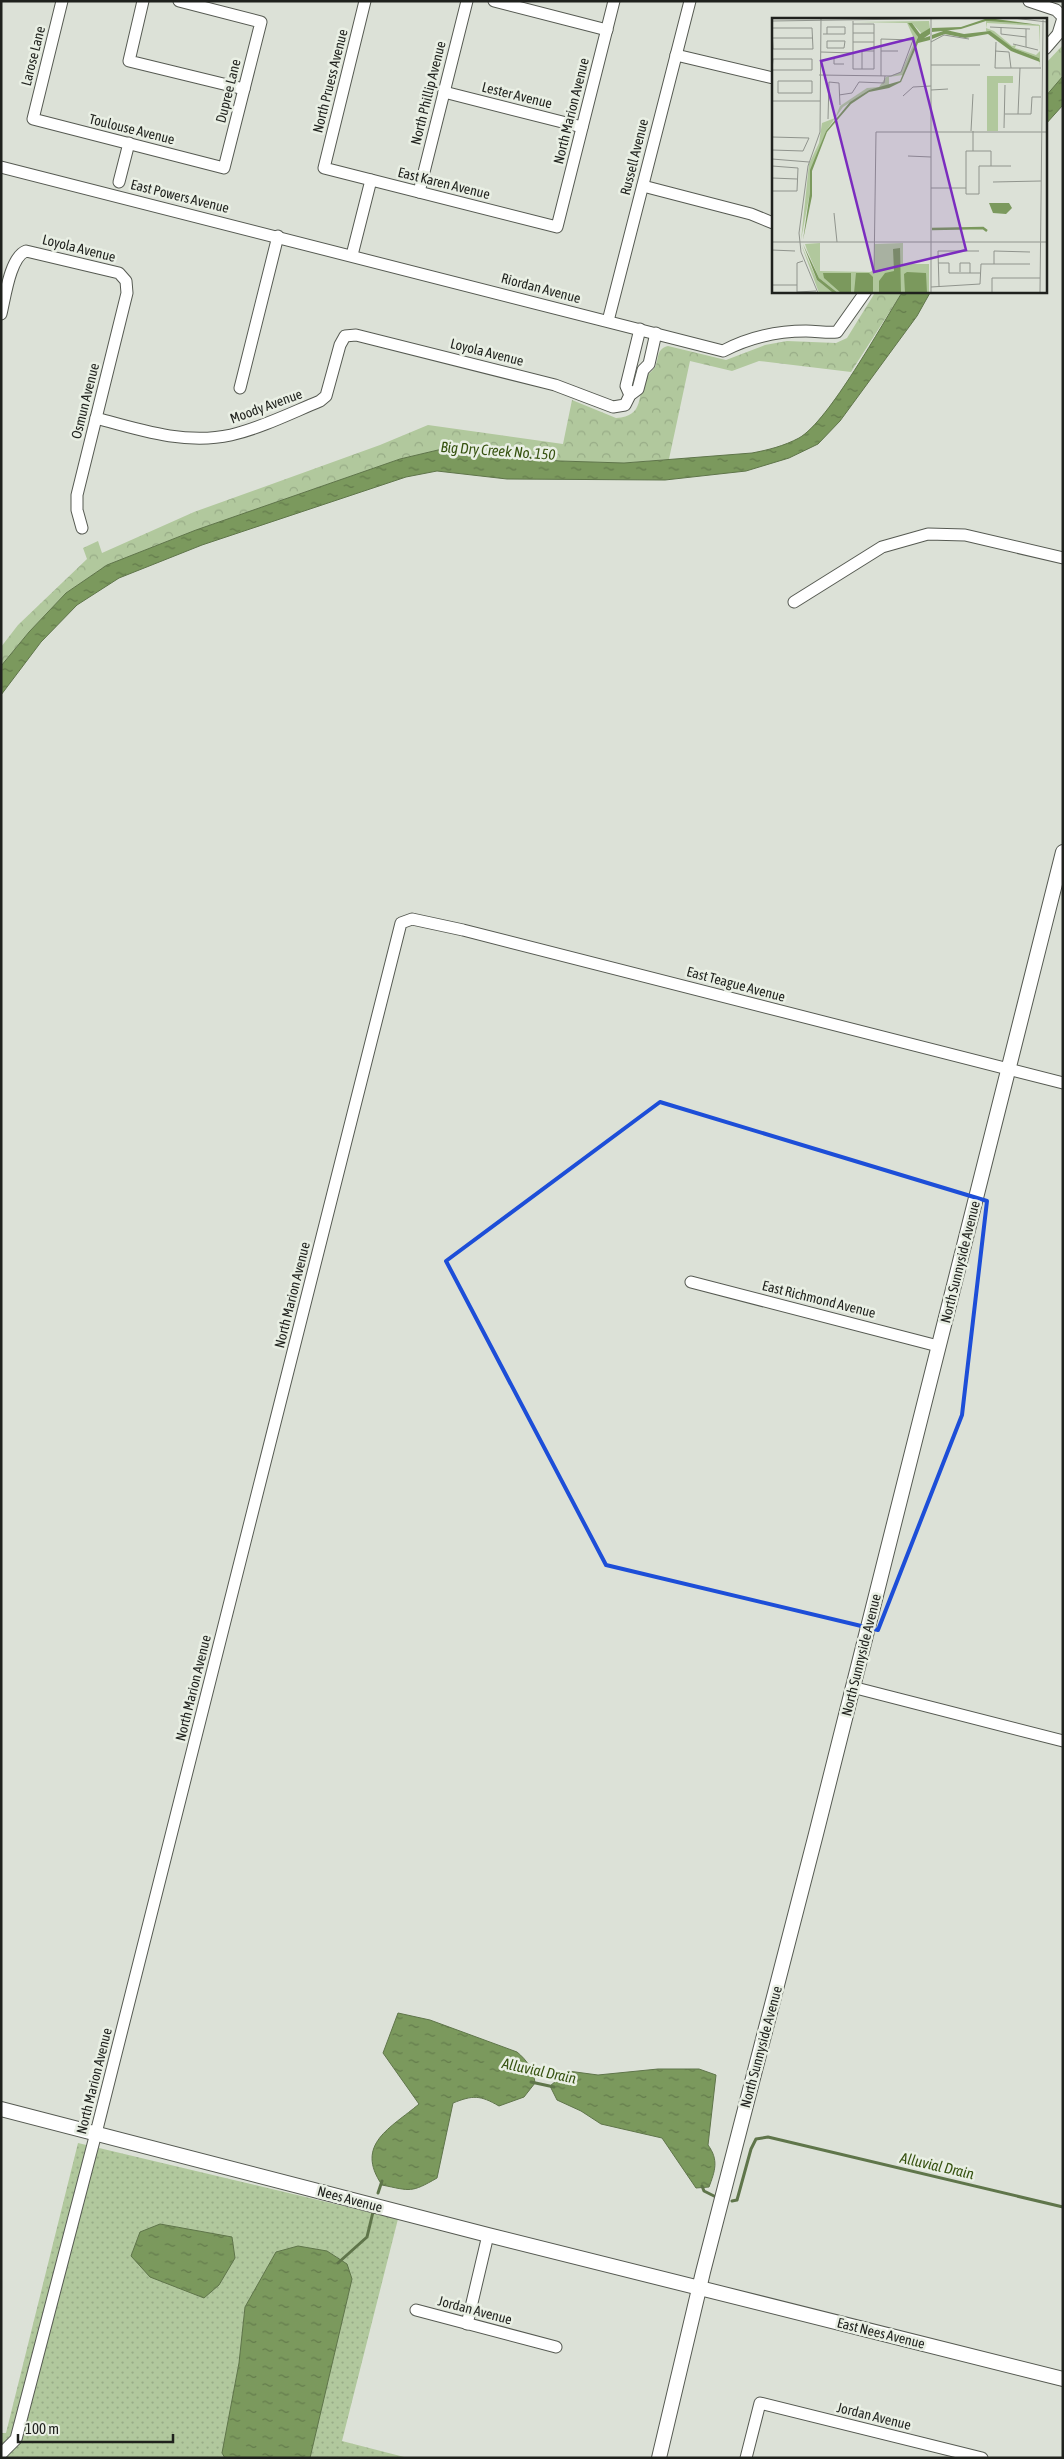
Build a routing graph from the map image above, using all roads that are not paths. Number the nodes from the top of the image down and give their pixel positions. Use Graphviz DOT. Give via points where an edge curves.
graph roads {
  1 [pos="62,1"];
  2 [pos="143,1"];
  3 [pos="179,1"];
  4 [pos="365,1"];
  5 [pos="467,1"];
  6 [pos="494,1"];
  7 [pos="614,1"];
  8 [pos="690,1"];
  9 [pos="1029,1"];
  10 [pos="204,4"];
  11 [pos="1063,18"];
  12 [pos="607,30"];
  13 [pos="1046,48"];
  14 [pos="676,55"];
  15 [pos="772,78"];
  16 [pos="244,90"];
  17 [pos="444,92"];
  18 [pos="33,119"];
  19 [pos="582,127"];
  20 [pos="129,143"];
  21 [pos="1,167"];
  22 [pos="224,168"];
  23 [pos="324,168"];
  24 [pos="371,180"];
  25 [pos="119,182"];
  26 [pos="643,186"];
  27 [pos="419,192"];
  28 [pos="772,223"];
  29 [pos="557,228"];
  30 [pos="278,236"];
  31 [pos="352,255"];
  32 [pos="126,281"];
  33 [pos="865,292"];
  34 [pos="1,314"];
  35 [pos="608,321"];
  36 [pos="640,329"];
  37 [pos="656,333"];
  38 [pos="637,369"];
  39 [pos="240,388"];
  40 [pos="326,396"];
  41 [pos="96,418"];
  42 [pos="82,528"];
  43 [pos="1063,558"];
  44 [pos="794,602"];
  45 [pos="1063,852"];
  46 [pos="401,923"];
  47 [pos="1009,1070"];
  48 [pos="1063,1083"];
  49 [pos="691,1282"];
  50 [pos="938,1346"];
  51 [pos="852,1687"];
  52 [pos="1063,1741"];
  53 [pos="1,2109"];
  54 [pos="96,2133"];
  55 [pos="488,2235"];
  56 [pos="700,2287"];
  57 [pos="416,2310"];
  58 [pos="466,2324"];
  59 [pos="556,2347"];
  60 [pos="1063,2379"];
  61 [pos="1,2454"];
  62 [pos="659,2458"];
  63 [pos="746,2458"];
  64 [pos="982,2458"];
  1 -- 18 [label="street, Larose Lane"];
  2 -- 16 [label="street" via="129,61"];
  3 -- 10 [label="street"];
  4 -- 23 [label="street, North Pruess Avenue"];
  5 -- 17 [label="street, North Phillip Avenue"];
  6 -- 12 [label="street"];
  7 -- 12 [label="street, North Marion Avenue"];
  8 -- 14 [label="street, Russell Avenue"];
  9 -- 11 [label="street" via="1056,10"];
  10 -- 16 [label="street, Dupree Lane" via="262,22"];
  11 -- 13 [label="street" via="1058,34"];
  12 -- 19 [label="street, North Marion Avenue"];
  14 -- 15 [label="street"];
  14 -- 26 [label="street, Russell Avenue"];
  16 -- 22 [label="street, Dupree Lane"];
  17 -- 19 [label="street, Lester Avenue"];
  17 -- 27 [label="street, North Phillip Avenue"];
  18 -- 20 [label="street, Toulouse Avenue"];
  19 -- 29 [label="street, North Marion Avenue"];
  20 -- 22 [label="street, Toulouse Avenue"];
  20 -- 25 [label="street"];
  21 -- 30 [label="street, East Powers Avenue"];
  23 -- 24 [label="street, East Karen Avenue"];
  24 -- 27 [label="street, East Karen Avenue"];
  24 -- 31 [label="street"];
  26 -- 28 [label="street" via="751,214"];
  26 -- 35 [label="street, Russell Avenue"];
  27 -- 29 [label="street, East Karen Avenue"];
  30 -- 31 [label="street, East Powers Avenue"];
  30 -- 39 [label="street"];
  31 -- 35 [label="street, Riordan Avenue"];
  32 -- 34 [label="street, Loyola Avenue" via="119,273 32,251 20,253"];
  32 -- 41 [label="street, Osmun Avenue" via="127,293"];
  33 -- 37 [label="street, Riordan Avenue" via="838,332 765,334 723,351"];
  35 -- 36 [label="street, Riordan Avenue"];
  36 -- 37 [label="street, Riordan Avenue"];
  36 -- 38 [label="street"];
  37 -- 38 [label="street" via="649,364"];
  38 -- 40 [label="street, Loyola Avenue" via="626,386 630,395 625,406 613,408 542,382 356,335 345,336 340,345"];
  40 -- 41 [label="street, Moody Avenue" via="245,430 216,437 161,435"];
  41 -- 42 [label="street, Osmun Avenue" via="77,495"];
  43 -- 44 [label="street" via="964,535 928,534 882,547"];
  45 -- 47 [label="main road, North Sunnyside Avenue"];
  46 -- 47 [label="street, East Teague Avenue" via="412,919 464,930"];
  46 -- 54 [label="street, North Marion Avenue"];
  47 -- 48 [label="street, East Teague Avenue"];
  47 -- 50 [label="main road, North Sunnyside Avenue"];
  49 -- 50 [label="street, East Richmond Avenue"];
  50 -- 51 [label="main road, North Sunnyside Avenue"];
  51 -- 52 [label="street"];
  51 -- 56 [label="main road, North Sunnyside Avenue"];
  53 -- 54 [label="main road, Nees Avenue"];
  54 -- 55 [label="main road, Nees Avenue"];
  54 -- 61 [label="street, North Marion Avenue" via="16,2440"];
  55 -- 56 [label="main road, Nees Avenue"];
  55 -- 58 [label="street"];
  56 -- 60 [label="main road, East Nees Avenue"];
  56 -- 62 [label="main road, North Sunnyside Avenue"];
  57 -- 58 [label="street, Jordan Avenue"];
  58 -- 59 [label="street, Jordan Avenue"];
  63 -- 64 [label="street, Jordan Avenue" via="760,2403"];
}
